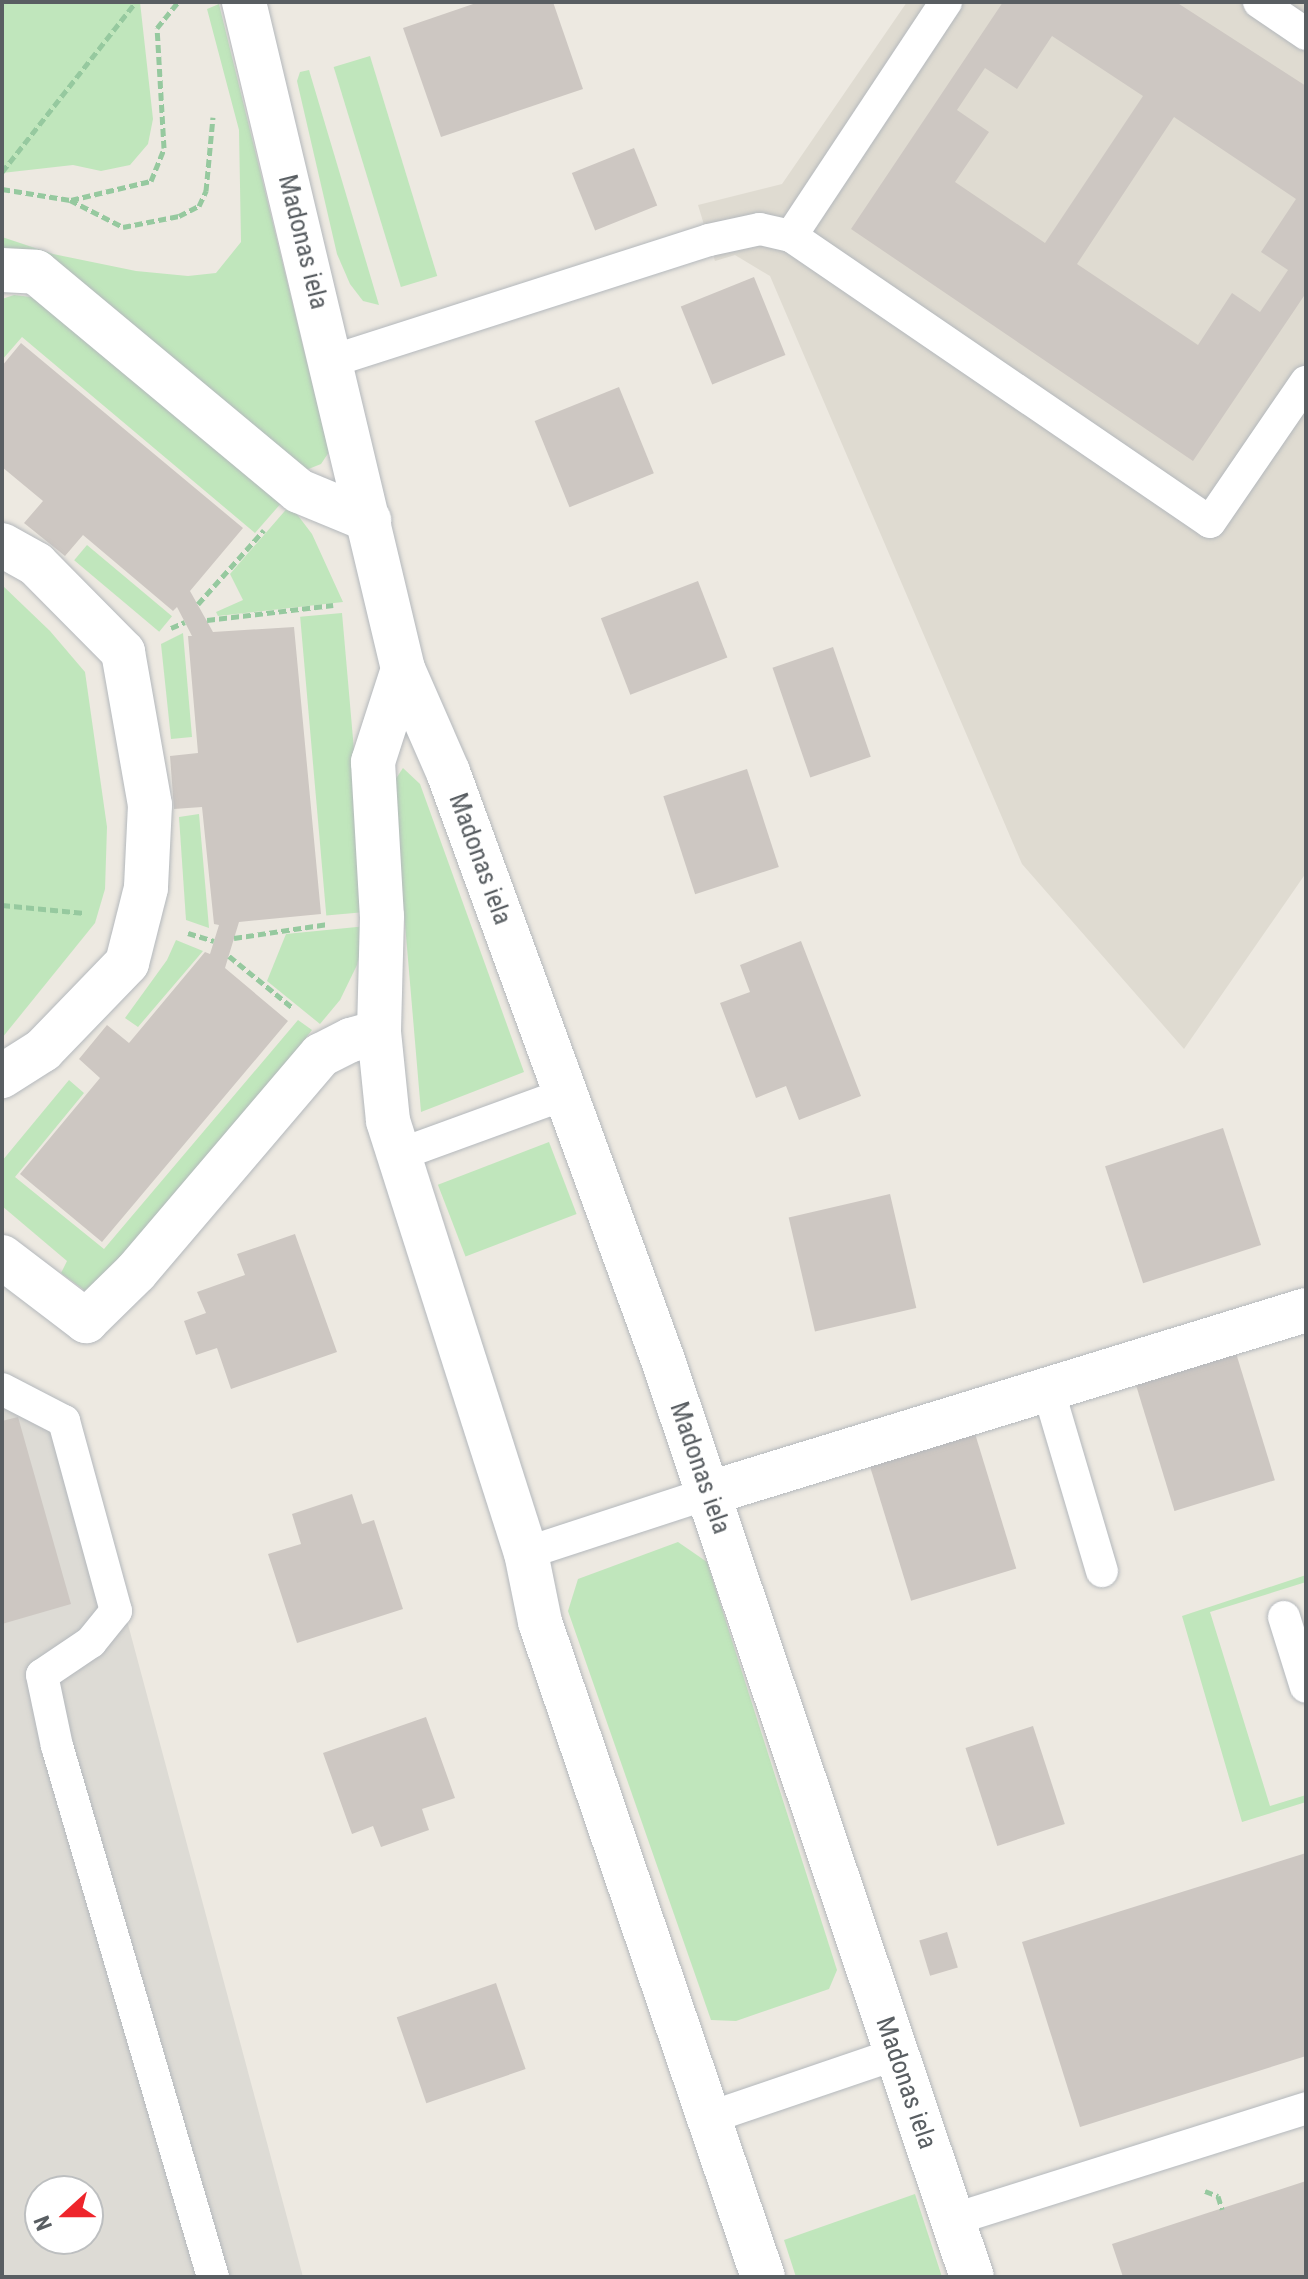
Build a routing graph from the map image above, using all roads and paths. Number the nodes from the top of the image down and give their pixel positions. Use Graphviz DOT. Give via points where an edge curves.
graph roads {
  1 [pos="136,2"];
  2 [pos="178,2"];
  3 [pos="244,2"];
  4 [pos="946,2"];
  5 [pos="1259,2"];
  6 [pos="1306,34"];
  7 [pos="210,103"];
  8 [pos="2,172"];
  9 [pos="2,189"];
  10 [pos="70,200"];
  11 [pos="791,236"];
  12 [pos="2,270"];
  13 [pos="332,361"];
  14 [pos="1306,382"];
  15 [pos="299,491"];
  16 [pos="369,520"];
  17 [pos="2,545"];
  18 [pos="386,597"];
  19 [pos="198,604"];
  20 [pos="207,620"];
  21 [pos="403,669"];
  22 [pos="2,905"];
  23 [pos="382,916"];
  24 [pos="138,917"];
  25 [pos="234,938"];
  26 [pos="229,956"];
  27 [pos="379,1032"];
  28 [pos="321,1055"];
  29 [pos="2,1076"];
  30 [pos="566,1094"];
  31 [pos="398,1155"];
  32 [pos="2,1257"];
  33 [pos="1306,1310"];
  34 [pos="2,1389"];
  35 [pos="1048,1389"];
  36 [pos="710,1493"];
  37 [pos="526,1553"];
  38 [pos="1102,1571"];
  39 [pos="1284,1617"];
  40 [pos="1306,1687"];
  41 [pos="896,2054"];
  42 [pos="1306,2108"];
  43 [pos="711,2117"];
  44 [pos="955,2219"];
  45 [pos="213,2277"];
  46 [pos="763,2277"];
  47 [pos="972,2277"];
  1 -- 8 [label="path"];
  2 -- 10 [label="path" via="157,28 164,148 151,181"];
  3 -- 13 [label="street, Madonas iela"];
  4 -- 11 [label="lane"];
  5 -- 6 [label="lane"];
  7 -- 10 [label="path" via="206,191 199,206 179,216 123,227"];
  9 -- 10 [label="path"];
  11 -- 13 [label="lane" via="760,229 709,240"];
  11 -- 14 [label="lane" via="1210,522"];
  12 -- 15 [label="street" via="36,272"];
  13 -- 16 [label="street, Madonas iela"];
  15 -- 16 [label="street"];
  15 -- 19 [label="path"];
  16 -- 18 [label="street, Madonas iela"];
  17 -- 24 [label="street" via="36,564 123,652 150,805 146,888"];
  18 -- 20 [label="path"];
  18 -- 21 [label="street, Madonas iela"];
  21 -- 23 [label="street" via="373,762"];
  21 -- 30 [label="street, Madonas iela" via="448,772"];
  22 -- 24 [label="path"];
  23 -- 25 [label="path"];
  23 -- 27 [label="street"];
  24 -- 29 [label="street" via="127,963 43,1050"];
  26 -- 28 [label="path" via="314,1025"];
  27 -- 28 [label="street"];
  27 -- 31 [label="street" via="388,1121"];
  28 -- 32 [label="street" via="136,1272 86,1321"];
  30 -- 31 [label="lane"];
  30 -- 36 [label="street, Madonas iela"];
  31 -- 37 [label="street"];
  33 -- 35 [label="street"];
  34 -- 45 [label="lane" via="64,1421 116,1611 91,1642 42,1675 57,1746"];
  35 -- 36 [label="street"];
  35 -- 38 [label="lane"];
  36 -- 37 [label="lane"];
  36 -- 41 [label="street, Madonas iela"];
  37 -- 43 [label="street" via="540,1622"];
  39 -- 40 [label="lane"];
  41 -- 43 [label="lane"];
  41 -- 44 [label="street, Madonas iela"];
  42 -- 44 [label="lane"];
  43 -- 46 [label="street"];
  44 -- 47 [label="street, Madonas iela"];
}
